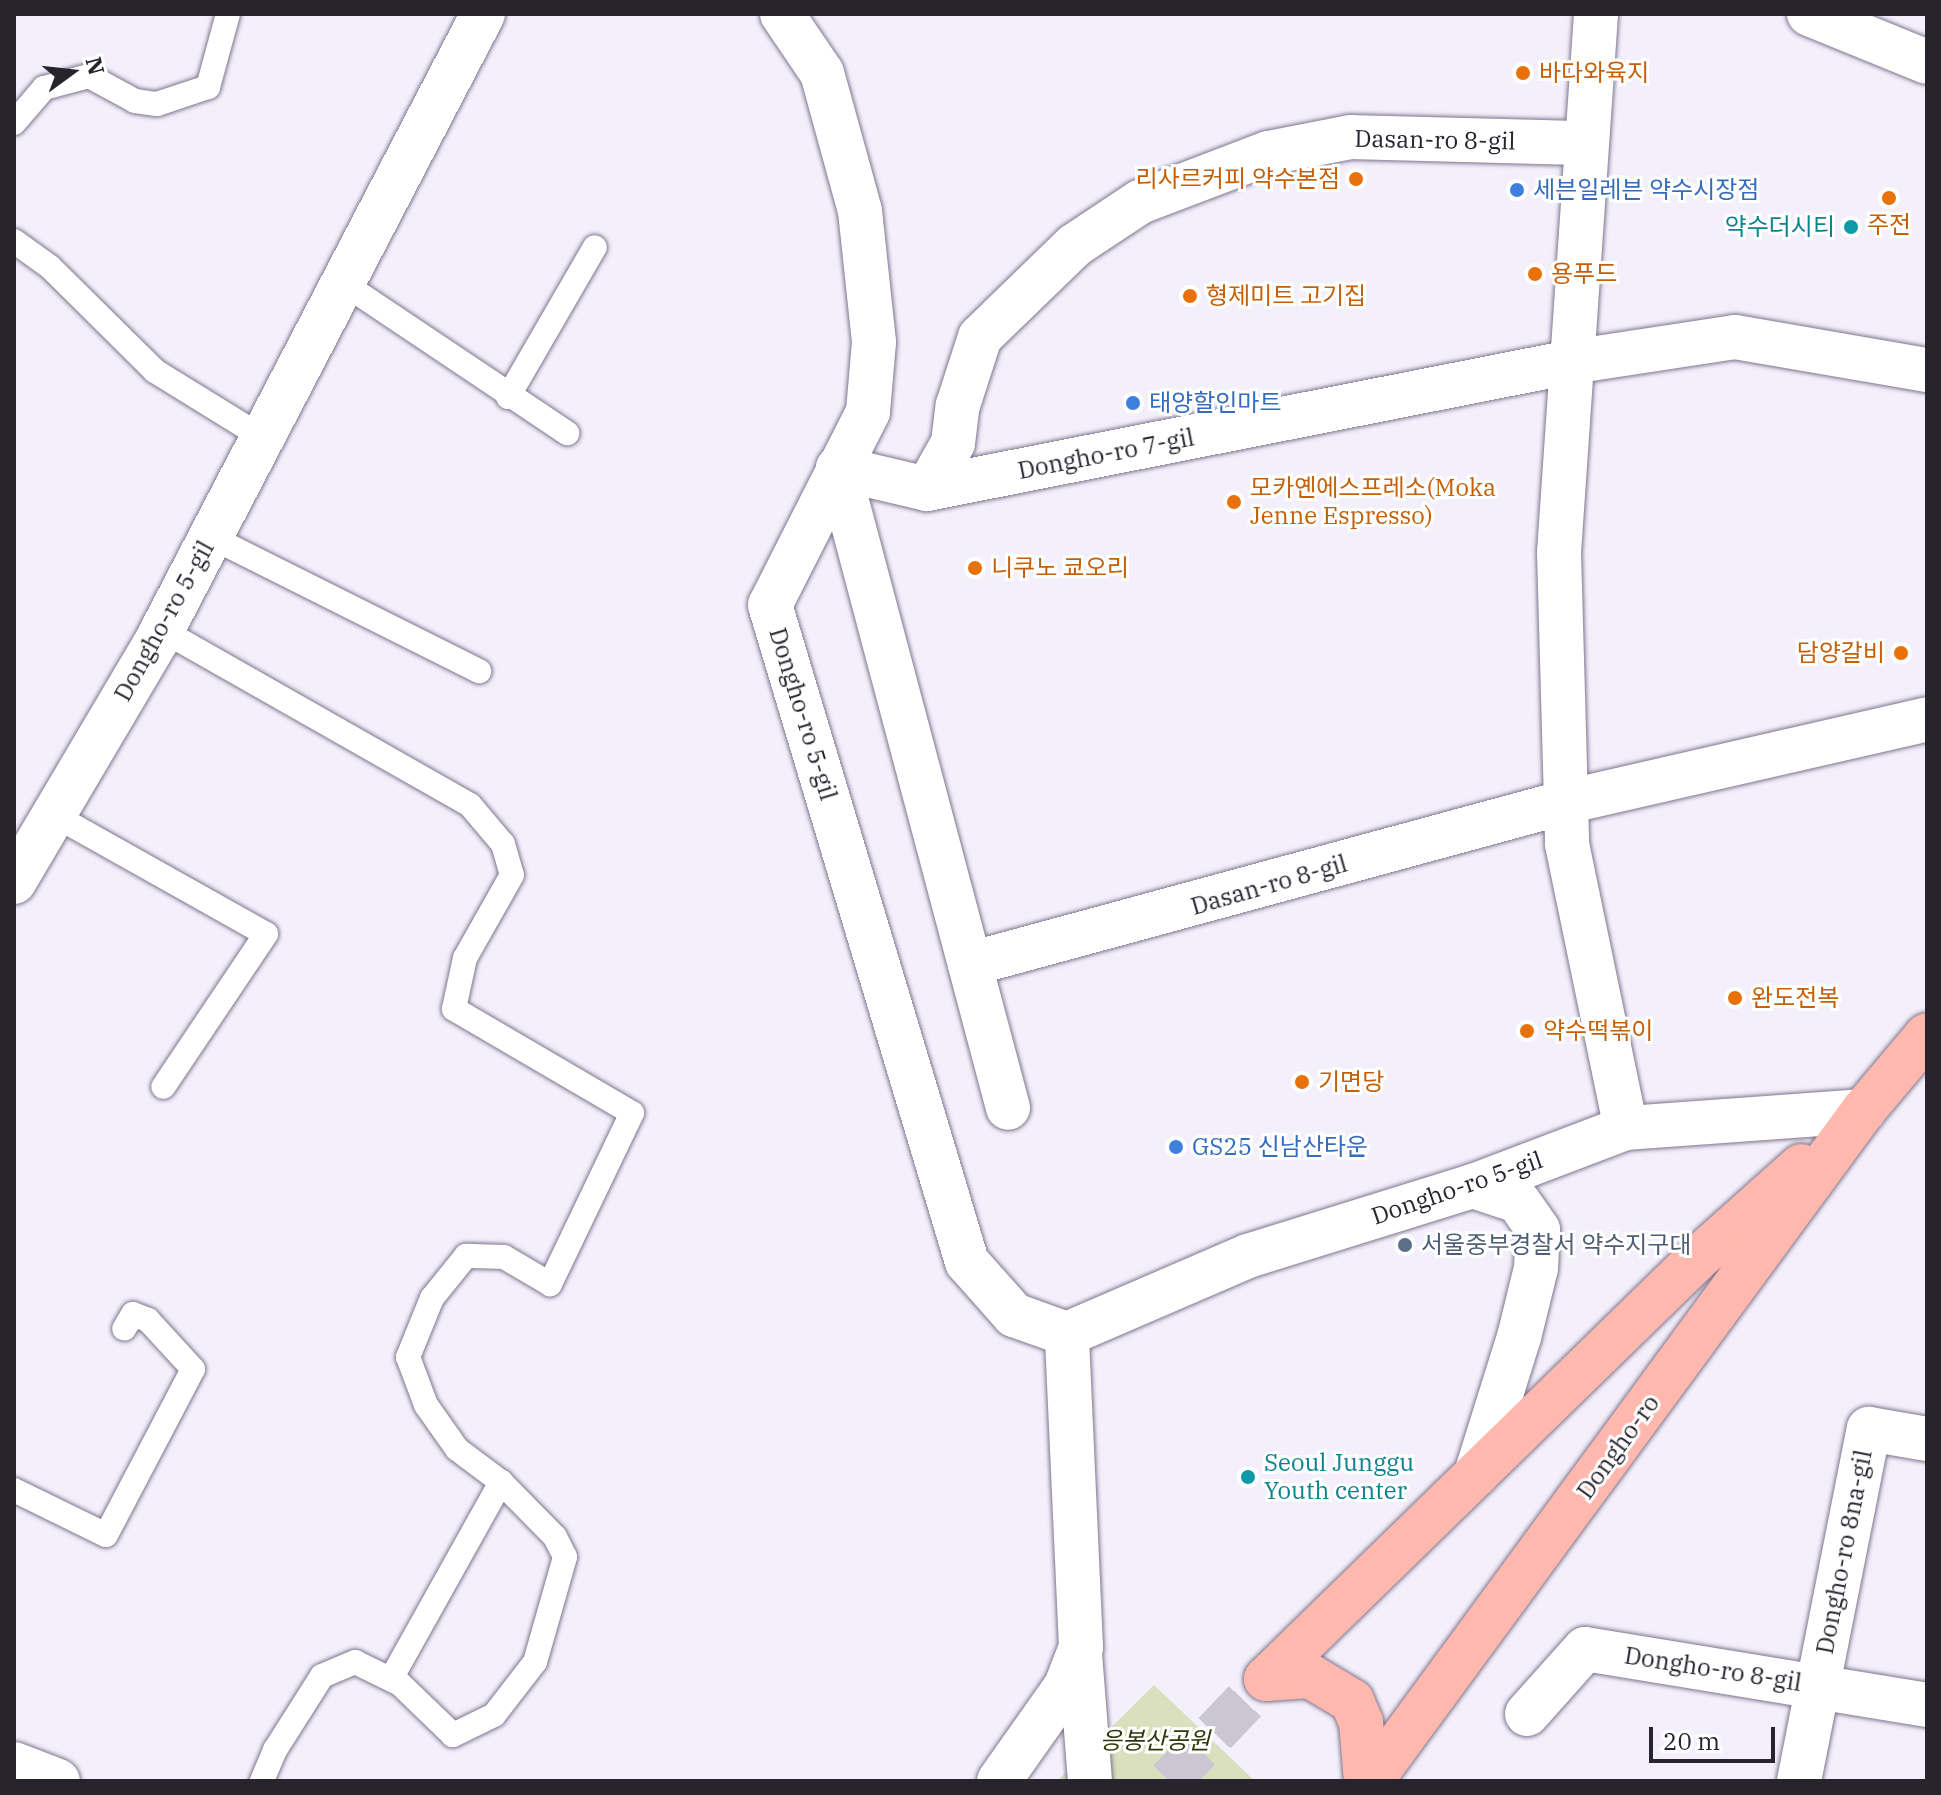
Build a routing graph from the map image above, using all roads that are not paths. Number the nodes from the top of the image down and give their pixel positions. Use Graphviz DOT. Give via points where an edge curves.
graph roads {
  1 [pos="228,14"];
  2 [pos="483,14"];
  3 [pos="782,14"];
  4 [pos="1596,14"];
  5 [pos="1809,14"];
  6 [pos="1927,62"];
  7 [pos="14,123"];
  8 [pos="1586,143"];
  9 [pos="14,241"];
  10 [pos="595,247"];
  11 [pos="343,283"];
  12 [pos="1571,362"];
  13 [pos="1927,370"];
  14 [pos="508,397"];
  15 [pos="567,433"];
  16 [pos="262,437"];
  17 [pos="838,468"];
  18 [pos="927,489"];
  19 [pos="211,537"];
  20 [pos="162,630"];
  21 [pos="479,671"];
  22 [pos="1927,719"];
  23 [pos="1566,802"];
  24 [pos="54,815"];
  25 [pos="14,882"];
  26 [pos="970,964"];
  27 [pos="1927,1035"];
  28 [pos="163,1087"];
  29 [pos="1008,1108"];
  30 [pos="1863,1111"];
  31 [pos="1626,1128"];
  32 [pos="1473,1186"];
  33 [pos="124,1329"];
  34 [pos="1067,1334"];
  35 [pos="1927,1439"];
  36 [pos="1476,1474"];
  37 [pos="501,1482"];
  38 [pos="14,1490"];
  39 [pos="1081,1647"];
  40 [pos="391,1679"];
  41 [pos="1818,1685"];
  42 [pos="1927,1705"];
  43 [pos="1527,1714"];
  44 [pos="14,1764"];
  45 [pos="58,1781"];
  46 [pos="262,1781"];
  47 [pos="999,1781"];
  48 [pos="1090,1781"];
  49 [pos="1368,1781"];
  50 [pos="1799,1781"];
  1 -- 7 [label="lane" via="208,87 157,104 135,101 89,76 44,88"];
  2 -- 11 [label="street, Dongho-ro 5-gil"];
  3 -- 17 [label="street, Dongho-ro 5-gil" via="822,73 860,211 874,342 868,412"];
  4 -- 8 [label="street"];
  5 -- 6 [label="street"];
  8 -- 12 [label="street"];
  8 -- 18 [label="street, Dasan-ro 8-gil" via="1351,137 1268,153 1140,202 1075,245 980,337 958,405 953,443"];
  9 -- 16 [label="lane" via="50,267 155,371"];
  10 -- 14 [label="lane"];
  11 -- 14 [label="lane"];
  11 -- 16 [label="street, Dongho-ro 5-gil"];
  12 -- 13 [label="street, Dongho-ro 7-gil" via="1735,337"];
  12 -- 18 [label="street, Dongho-ro 7-gil"];
  12 -- 23 [label="street" via="1559,552"];
  14 -- 15 [label="lane"];
  16 -- 19 [label="street, Dongho-ro 5-gil"];
  17 -- 18 [label="street, Dongho-ro 7-gil"];
  17 -- 26 [label="street"];
  17 -- 34 [label="street, Dongho-ro 5-gil" via="770,605 967,1262 1014,1315"];
  19 -- 20 [label="street, Dongho-ro 5-gil"];
  19 -- 21 [label="lane"];
  20 -- 24 [label="street, Dongho-ro 5-gil"];
  20 -- 37 [label="lane" via="470,805 503,844 512,875 465,958 454,1009 632,1113 550,1284 504,1257 466,1256 432,1298 408,1357 426,1405 457,1449"];
  22 -- 23 [label="street, Dasan-ro 8-gil"];
  23 -- 26 [label="street, Dasan-ro 8-gil"];
  23 -- 31 [label="street" via="1567,844"];
  24 -- 25 [label="street, Dongho-ro 5-gil"];
  24 -- 28 [label="lane" via="266,934"];
  26 -- 29 [label="street"];
  27 -- 30 [label="main road, Dongho-ro"];
  30 -- 31 [label="street, Dongho-ro 5-gil"];
  30 -- 36 [label="main road, Dongho-ro" via="1696,1260"];
  30 -- 49 [label="main road, Dongho-ro"];
  31 -- 32 [label="street, Dongho-ro 5-gil"];
  32 -- 34 [label="street, Dongho-ro 5-gil" via="1248,1256"];
  32 -- 36 [label="street" via="1518,1201 1538,1230 1536,1268 1519,1337"];
  33 -- 38 [label="lane" via="133,1314 148,1320 193,1369 106,1535"];
  34 -- 39 [label="street"];
  35 -- 41 [label="street, Dongho-ro 8na-gil" via="1869,1429"];
  36 -- 49 [label="main road, Dongho-ro" via="1266,1679 1310,1676 1352,1701 1361,1722"];
  37 -- 40 [label="lane"];
  37 -- 40 [label="lane" via="555,1537 565,1557 535,1662 494,1715 453,1735"];
  39 -- 47 [label="street" via="1066,1686"];
  39 -- 48 [label="street"];
  40 -- 46 [label="lane" via="355,1662 322,1676 275,1750"];
  41 -- 42 [label="street, Dongho-ro 8-gil"];
  41 -- 43 [label="street, Dongho-ro 8-gil" via="1585,1649"];
  41 -- 50 [label="street, Dongho-ro 8na-gil"];
  44 -- 45 [label="street"];
}
